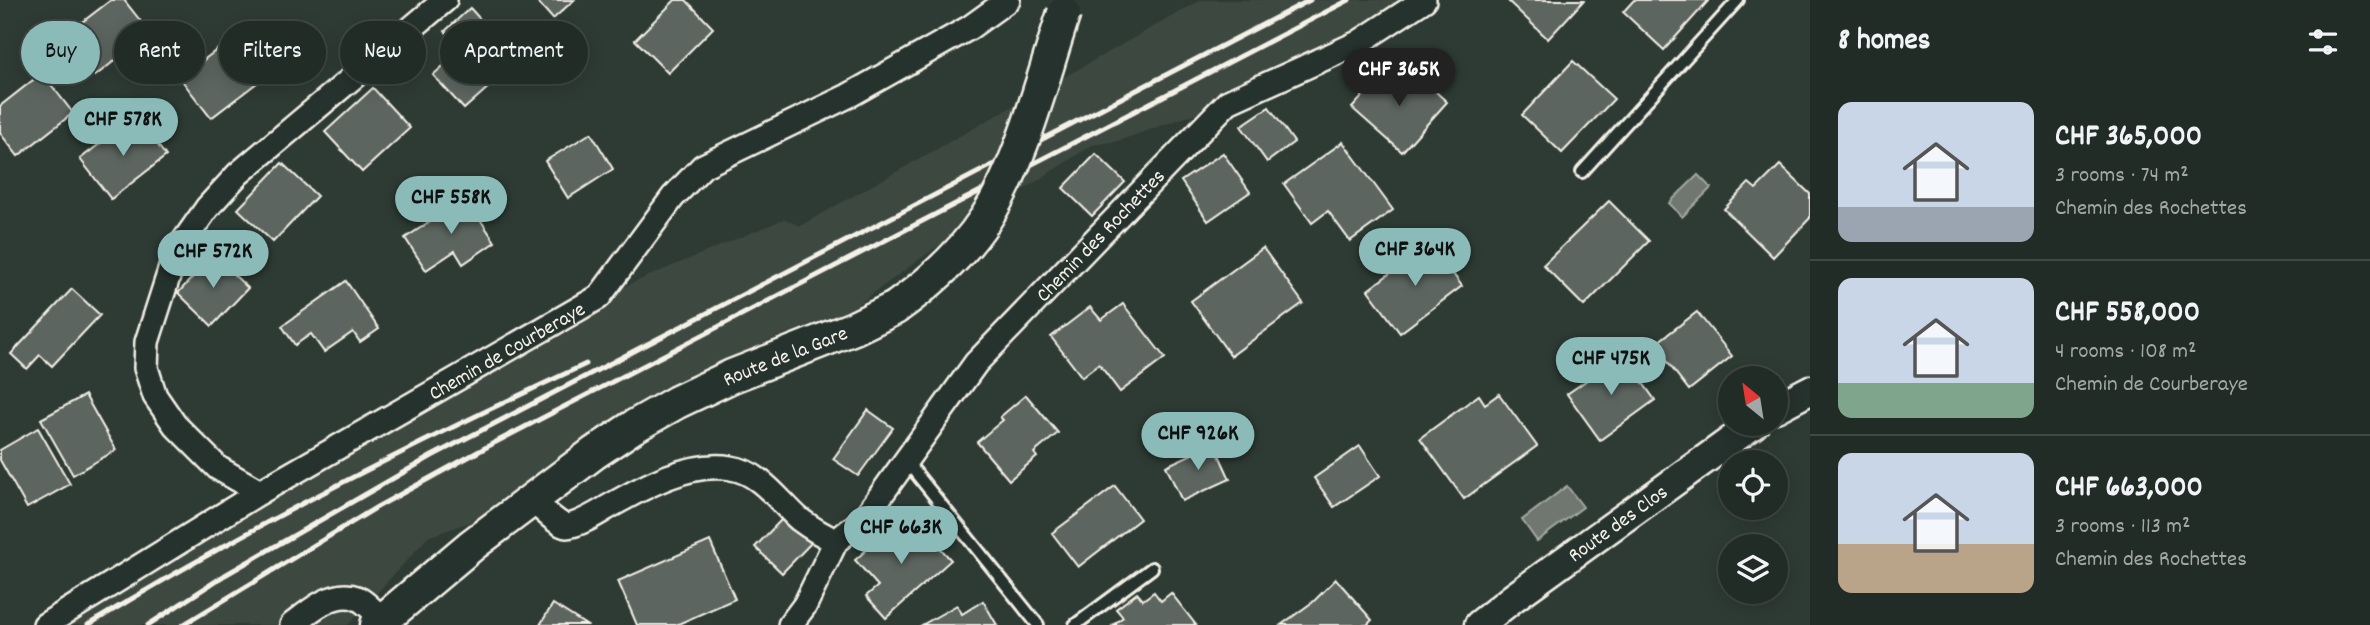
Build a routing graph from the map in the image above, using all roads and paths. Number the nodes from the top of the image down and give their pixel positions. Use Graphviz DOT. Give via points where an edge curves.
graph roads {
  1 [pos="445,0"];
  2 [pos="1008,0"];
  3 [pos="1424,0"];
  4 [pos="1738,0"];
  5 [pos="1066,6"];
  6 [pos="1582,172"];
  7 [pos="1810,390"];
  8 [pos="1788,402"];
  9 [pos="1737,436"];
  10 [pos="907,462"];
  11 [pos="260,492"];
  12 [pos="532,500"];
  13 [pos="836,541"];
  14 [pos="1152,568"];
  15 [pos="380,622"];
  16 [pos="45,625"];
  17 [pos="292,625"];
  18 [pos="790,625"];
  19 [pos="1038,625"];
  20 [pos="1075,625"];
  21 [pos="1479,625"];
  1 -- 11 [label="street" via="238,174 176,252 147,342 146,368 155,396 175,425 218,468"];
  2 -- 11 [label="street, Chemin de Courberaye" via="969,28 848,96 703,166 673,197 599,297"];
  3 -- 10 [label="street, Chemin des Rochettes" via="1358,43 1228,102 976,363"];
  4 -- 6 [label="lane"];
  5 -- 12 [label="main road, Route de la Gare, bridge" via="1016,157 997,199 964,247 926,286 854,328 677,402 594,453"];
  7 -- 8 [label="street"];
  9 -- 21 [label="street, Route des Clos"];
  10 -- 13 [label="street, Chemin des Rochettes" via="863,520"];
  10 -- 19 [label="lane"];
  11 -- 16 [label="street, Chemin de Courberaye"];
  12 -- 13 [label="street" via="566,526 663,479 709,467 730,467 758,479 799,519"];
  12 -- 15 [label="main road, Route de la Gare"];
  13 -- 18 [label="street, Chemin des Rochettes" via="805,605"];
  14 -- 20 [label="lane"];
  15 -- 17 [label="street, Route de la Gare" via="361,600 347,595 313,609"];
}
